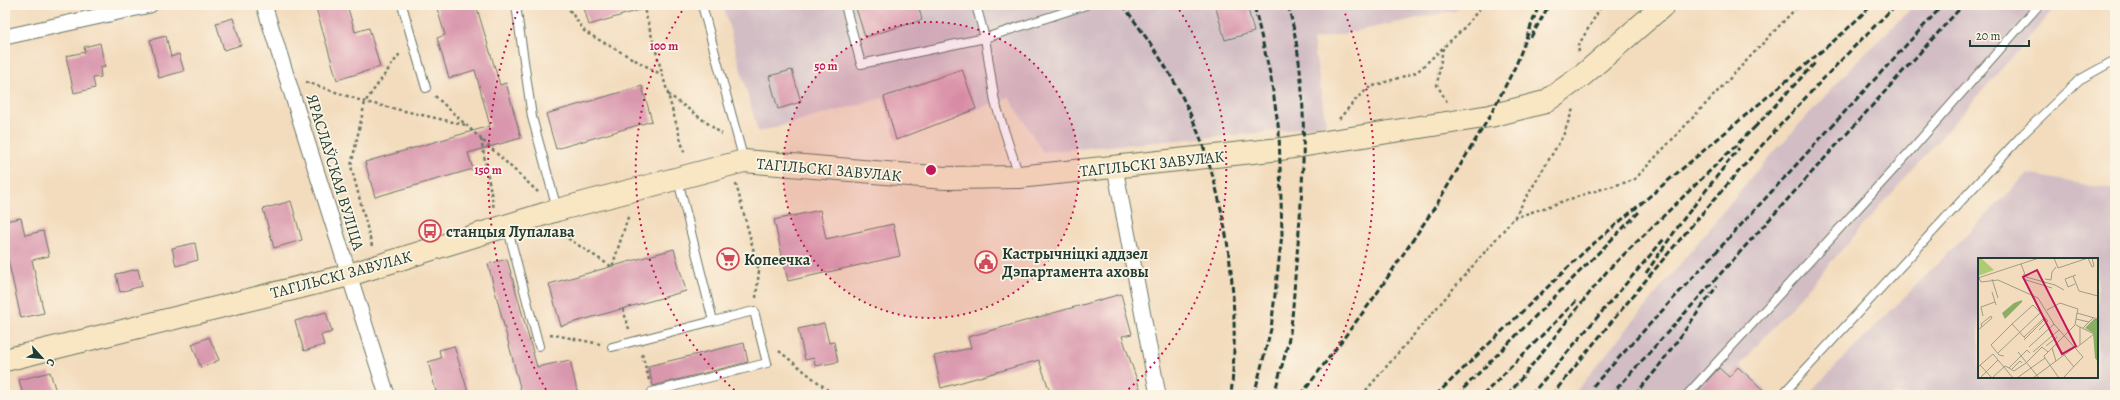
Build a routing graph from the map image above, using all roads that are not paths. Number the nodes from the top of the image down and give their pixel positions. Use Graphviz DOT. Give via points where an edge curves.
graph roads {
  1 [pos="150,5"];
  2 [pos="264,5"];
  3 [pos="402,5"];
  4 [pos="516,5"];
  5 [pos="702,5"];
  6 [pos="845,5"];
  7 [pos="976,5"];
  8 [pos="1086,5"];
  9 [pos="1664,5"];
  10 [pos="2040,5"];
  11 [pos="5,37"];
  12 [pos="985,38"];
  13 [pos="2115,60"];
  14 [pos="426,88"];
  15 [pos="738,158"];
  16 [pos="1115,168"];
  17 [pos="1019,177"];
  18 [pos="684,178"];
  19 [pos="557,210"];
  20 [pos="502,227"];
  21 [pos="349,275"];
  22 [pos="713,321"];
  23 [pos="538,346"];
  24 [pos="612,347"];
  25 [pos="5,360"];
  26 [pos="652,392"];
  27 [pos="386,395"];
  28 [pos="1158,395"];
  29 [pos="1687,395"];
  30 [pos="1782,395"];
  1 -- 11 [label="street"];
  2 -- 21 [label="street, ЯРАСЛАЎСКАЯ ВУЛІЦА"];
  3 -- 14 [label="lane"];
  4 -- 19 [label="lane" via="532,117"];
  5 -- 15 [label="lane"];
  6 -- 12 [label="lane" via="861,64"];
  7 -- 12 [label="lane"];
  8 -- 12 [label="lane"];
  9 -- 16 [label="main road, ТАГІЛЬСКІ ЗАВУЛАК" via="1583,74 1545,102 1490,116 1318,144"];
  10 -- 29 [label="lane"];
  12 -- 17 [label="lane" via="994,102"];
  13 -- 30 [label="lane" via="2079,80 2061,95"];
  15 -- 17 [label="main road, ТАГІЛЬСКІ ЗАВУЛАК" via="945,178"];
  15 -- 18 [label="main road, ТАГІЛЬСКІ ЗАВУЛАК"];
  16 -- 17 [label="main road, ТАГІЛЬСКІ ЗАВУЛАК"];
  16 -- 28 [label="street"];
  18 -- 19 [label="main road, ТАГІЛЬСКІ ЗАВУЛАК"];
  18 -- 22 [label="lane"];
  19 -- 20 [label="main road, ТАГІЛЬСКІ ЗАВУЛАК"];
  20 -- 21 [label="main road, ТАГІЛЬСКІ ЗАВУЛАК"];
  20 -- 23 [label="lane"];
  21 -- 25 [label="main road, ТАГІЛЬСКІ ЗАВУЛАК"];
  21 -- 27 [label="street, ЯРАСЛАЎСКАЯ ВУЛІЦА"];
  22 -- 24 [label="lane"];
  22 -- 26 [label="lane" via="754,311 768,363"];
}
